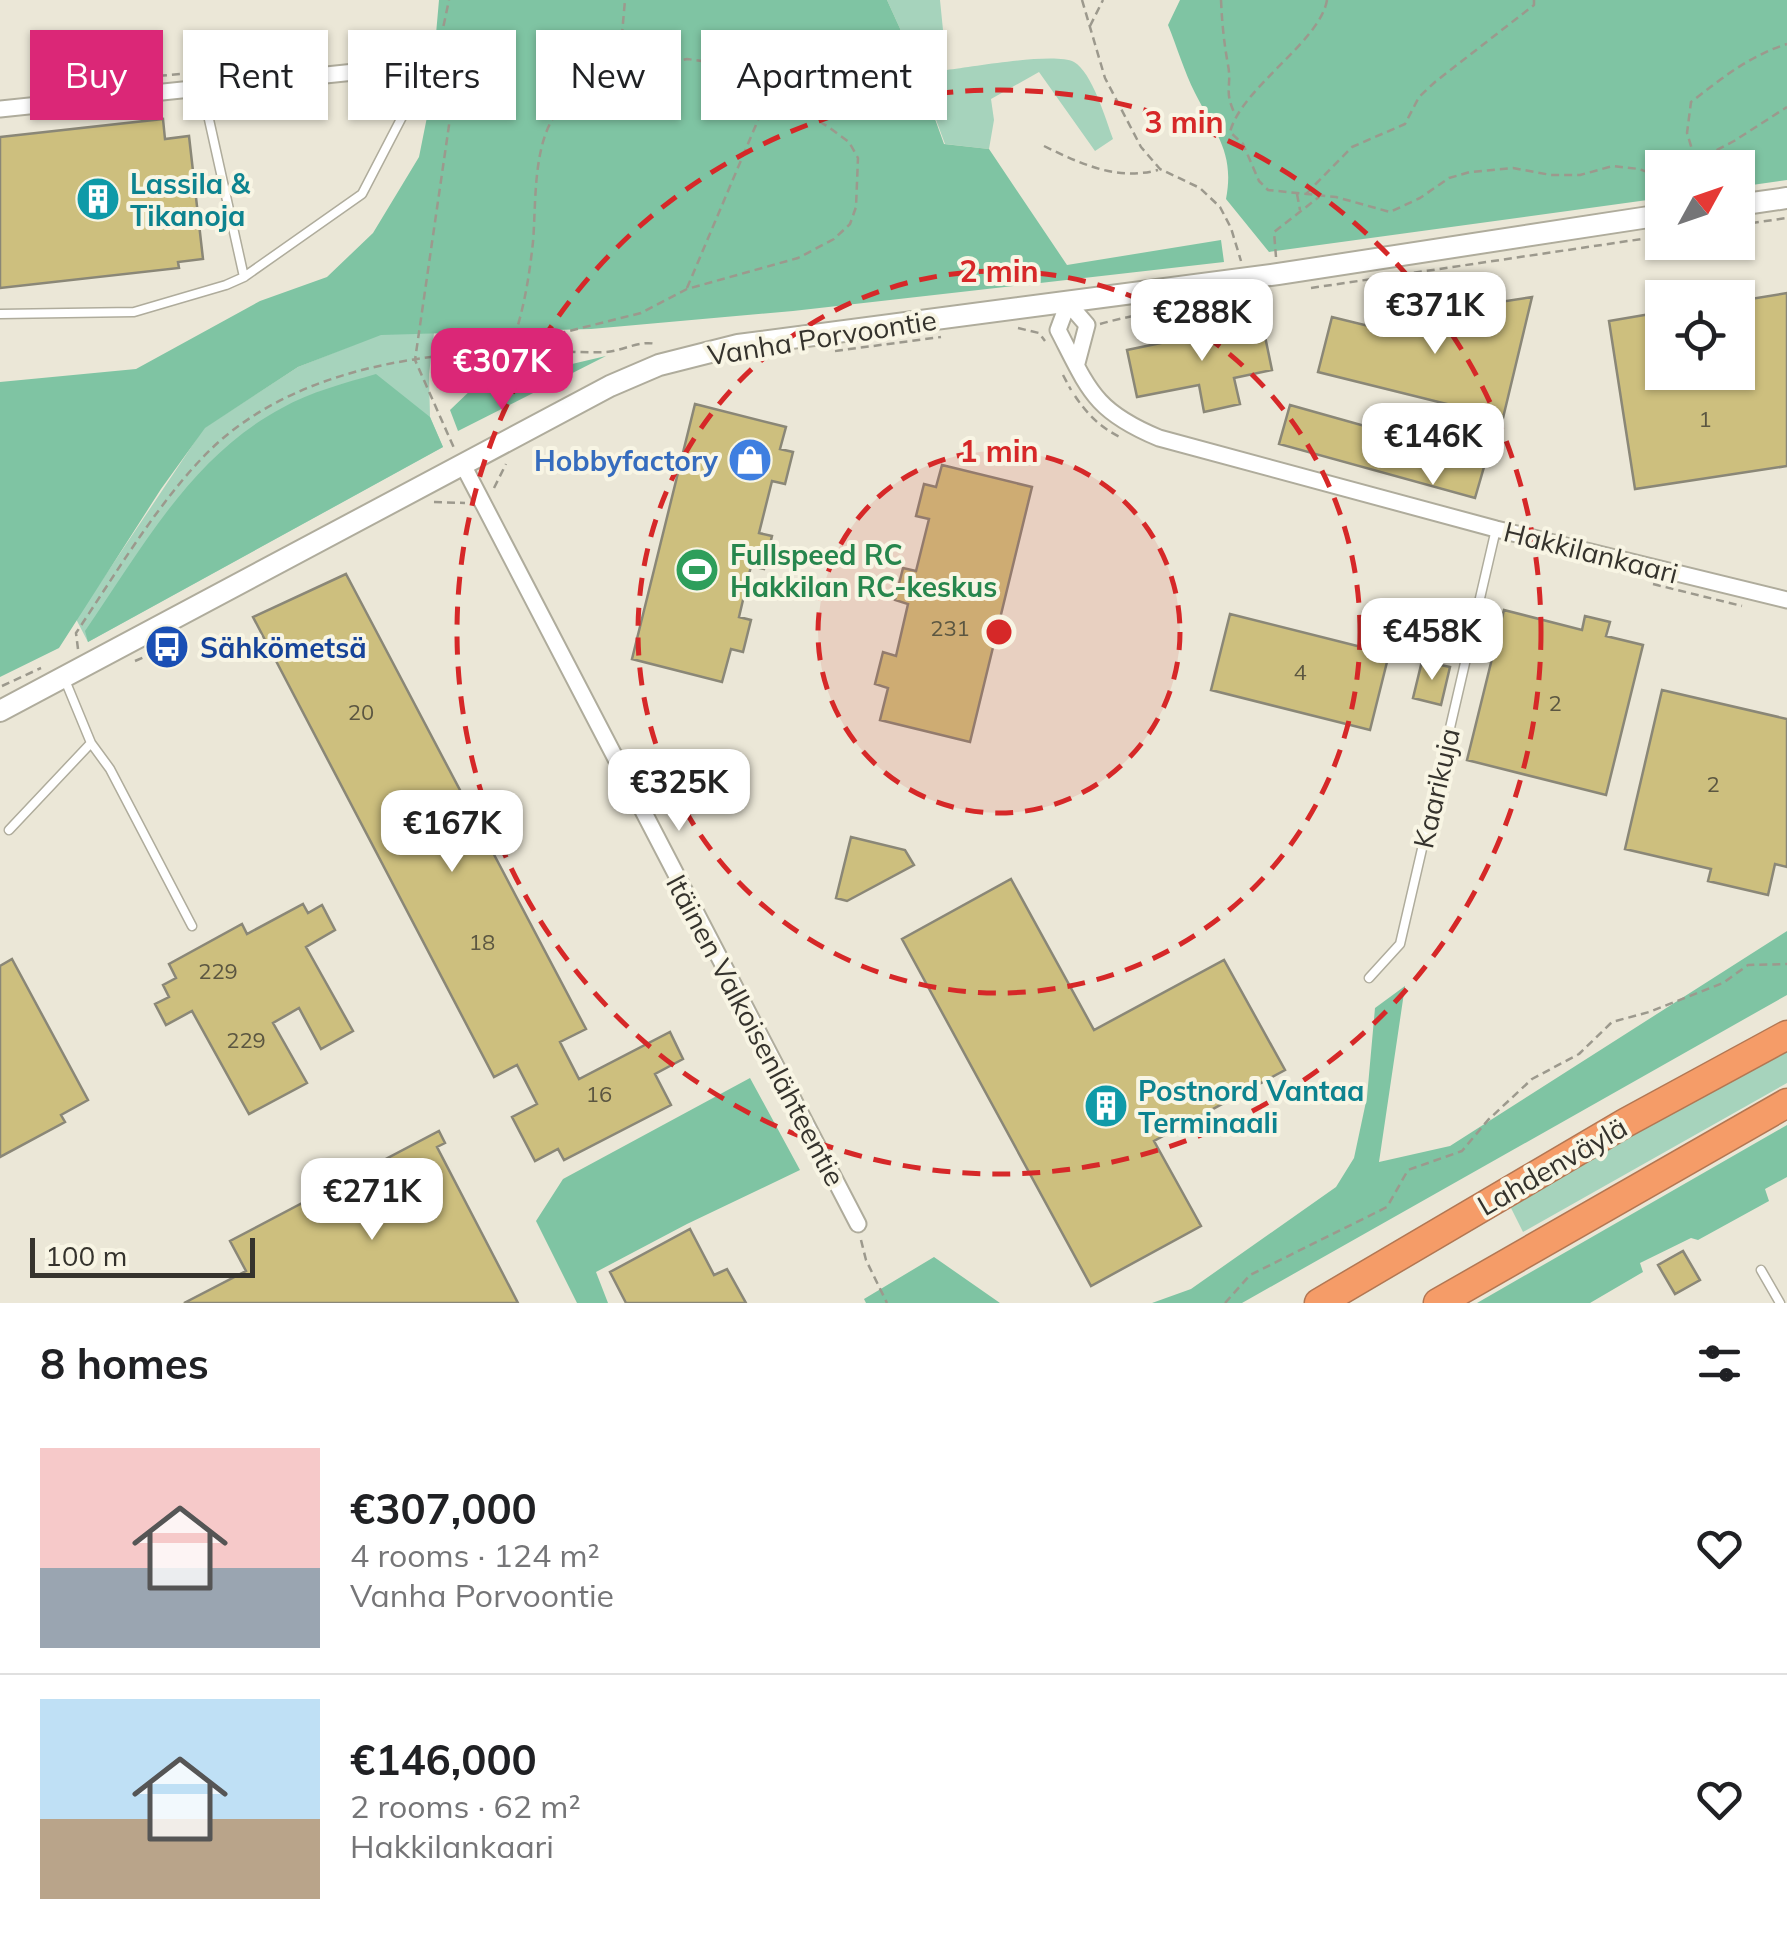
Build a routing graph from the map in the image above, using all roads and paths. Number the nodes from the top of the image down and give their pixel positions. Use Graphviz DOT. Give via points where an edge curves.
graph roads {
  1 [pos="450,0"];
  2 [pos="625,0"];
  3 [pos="1082,0"];
  4 [pos="1103,0"];
  5 [pos="1222,0"];
  6 [pos="1327,0"];
  7 [pos="1534,0"];
  8 [pos="1090,27"];
  9 [pos="443,30"];
  10 [pos="622,30"];
  11 [pos="1787,44"];
  12 [pos="183,90"];
  13 [pos="1787,108"];
  14 [pos="0,109"];
  15 [pos="1235,113"];
  16 [pos="209,120"];
  17 [pos="400,120"];
  18 [pos="450,120"];
  19 [pos="552,120"];
  20 [pos="758,120"];
  21 [pos="814,120"];
  22 [pos="1044,146"];
  23 [pos="1692,150"];
  24 [pos="1714,150"];
  25 [pos="1160,169"];
  26 [pos="1645,172"];
  27 [pos="1297,194"];
  28 [pos="1305,195"];
  29 [pos="1320,196"];
  30 [pos="1787,198"];
  31 [pos="1755,203"];
  32 [pos="1300,212"];
  33 [pos="1645,218"];
  34 [pos="1787,218"];
  35 [pos="1755,223"];
  36 [pos="1645,238"];
  37 [pos="1278,274"];
  38 [pos="244,276"];
  39 [pos="1251,287"];
  40 [pos="1308,288"];
  41 [pos="687,289"];
  42 [pos="1068,303"];
  43 [pos="0,314"];
  44 [pos="1013,327"];
  45 [pos="1096,329"];
  46 [pos="942,338"];
  47 [pos="656,344"];
  48 [pos="1047,344"];
  49 [pos="510,350"];
  50 [pos="521,351"];
  51 [pos="831,352"];
  52 [pos="415,360"];
  53 [pos="1078,363"];
  54 [pos="1060,369"];
  55 [pos="1122,438"];
  56 [pos="462,462"];
  57 [pos="507,462"];
  58 [pos="478,496"];
  59 [pos="432,502"];
  60 [pos="1496,529"];
  61 [pos="1641,581"];
  62 [pos="1787,600"];
  63 [pos="1750,608"];
  64 [pos="192,628"];
  65 [pos="78,650"];
  66 [pos="130,662"];
  67 [pos="63,676"];
  68 [pos="0,712"];
  69 [pos="91,742"];
  70 [pos="9,830"];
  71 [pos="192,926"];
  72 [pos="1787,964"];
  73 [pos="1370,978"];
  74 [pos="1787,1034"];
  75 [pos="1787,1103"];
  76 [pos="858,1224"];
  77 [pos="1761,1270"];
  78 [pos="886,1303"];
  79 [pos="1225,1303"];
  80 [pos="1319,1303"];
  81 [pos="1438,1303"];
  82 [pos="1780,1303"];
  1 -- 9 [label="path"];
  2 -- 10 [label="path"];
  3 -- 8 [label="path"];
  4 -- 8 [label="path"];
  5 -- 15 [label="path" via="1226,96"];
  6 -- 15 [label="path" via="1308,32"];
  7 -- 28 [label="path" via="1419,97 1405,124 1352,147"];
  8 -- 25 [label="path" via="1121,114"];
  11 -- 23 [label="path" via="1738,65 1691,102"];
  12 -- 14 [label="street"];
  13 -- 24 [label="path"];
  15 -- 27 [label="path" via="1230,132 1243,144 1258,181 1268,190"];
  16 -- 38 [label="lane"];
  17 -- 38 [label="lane" via="362,194"];
  18 -- 52 [label="path"];
  19 -- 49 [label="path"];
  20 -- 41 [label="path"];
  21 -- 41 [label="path" via="849,142 858,158 850,224 798,258"];
  22 -- 25 [label="path" via="1112,173 1137,176"];
  25 -- 39 [label="path" via="1200,188 1220,207"];
  26 -- 29 [label="path" via="1613,166 1580,175 1513,168 1470,172 1390,212"];
  27 -- 28 [label="path"];
  27 -- 32 [label="path"];
  28 -- 29 [label="path"];
  29 -- 32 [label="path"];
  30 -- 31 [label="main road"];
  32 -- 37 [label="path" via="1274,232"];
  33 -- 37 [label="main road, Vanha Porvoontie"];
  34 -- 35 [label="path"];
  36 -- 40 [label="path"];
  37 -- 39 [label="main road, Vanha Porvoontie"];
  38 -- 43 [label="lane" via="134,312"];
  39 -- 42 [label="main road, Vanha Porvoontie"];
  39 -- 45 [label="path" via="1178,310 1124,316"];
  41 -- 50 [label="path" via="641,312"];
  42 -- 45 [label="street"];
  42 -- 53 [label="street, Hakkilankaari" via="1058,330"];
  42 -- 56 [label="main road, Vanha Porvoontie" via="738,345 659,365"];
  44 -- 48 [label="path" via="1039,333"];
  45 -- 53 [label="street"];
  46 -- 51 [label="path"];
  47 -- 50 [label="path" via="608,352"];
  49 -- 50 [label="path"];
  49 -- 52 [label="path"];
  52 -- 56 [label="path"];
  52 -- 65 [label="path" via="380,364 309,388 222,439 178,486 76,633"];
  53 -- 60 [label="street, Hakkilankaari" via="1105,409 1159,438"];
  54 -- 55 [label="path" via="1086,412"];
  56 -- 58 [label="street, Itäinen Valkoisenlähteentie"];
  56 -- 67 [label="main road, Vanha Porvoontie"];
  57 -- 58 [label="path" via="494,488"];
  58 -- 59 [label="path" via="463,505"];
  58 -- 76 [label="street, Itäinen Valkoisenlähteentie"];
  60 -- 62 [label="street, Hakkilankaari"];
  60 -- 73 [label="lane, Kaarikuja" via="1400,944"];
  61 -- 63 [label="path"];
  64 -- 66 [label="path"];
  67 -- 68 [label="main road, Vanha Porvoontie"];
  67 -- 69 [label="lane"];
  69 -- 70 [label="lane"];
  69 -- 71 [label="lane"];
  72 -- 79 [label="path" via="1748,965 1724,983 1612,1022 1578,1054 1532,1079 1462,1151 1408,1170 1387,1207 1250,1275"];
  74 -- 80 [label="highway, Lahdenväylä"];
  75 -- 81 [label="highway"];
  76 -- 78 [label="path"];
  77 -- 82 [label="lane"];
}
